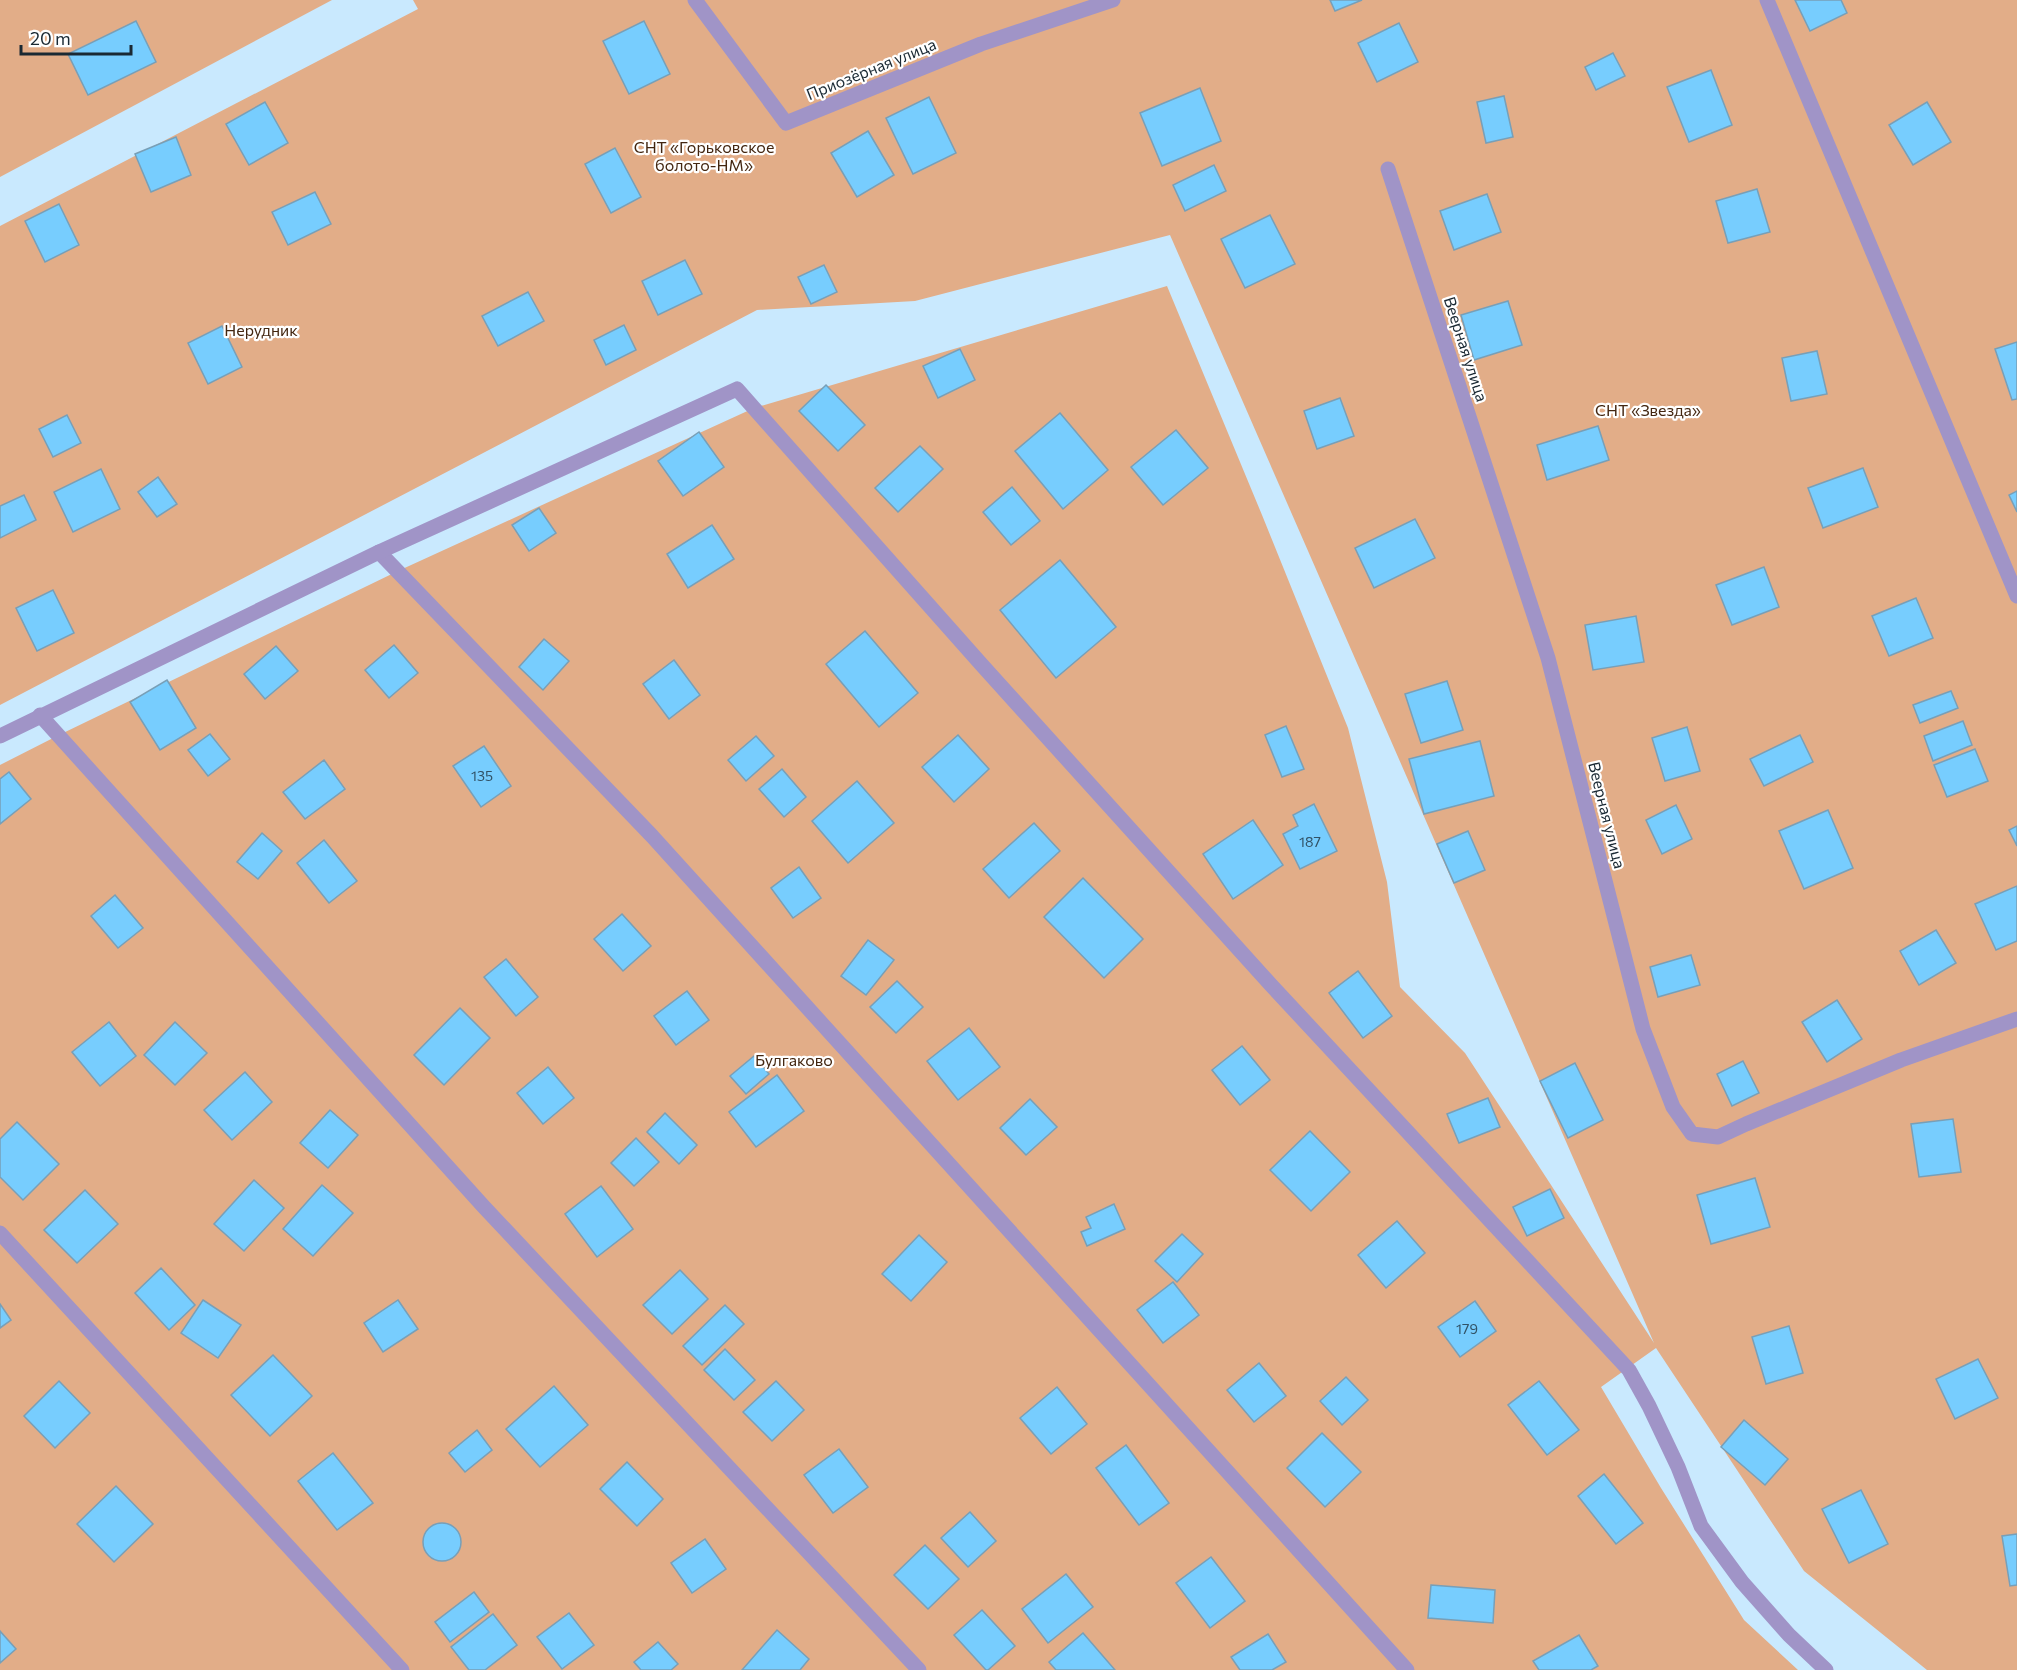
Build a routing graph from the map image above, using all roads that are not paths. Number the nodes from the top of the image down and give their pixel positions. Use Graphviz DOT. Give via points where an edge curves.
graph roads {
  1 [pos="695,0"];
  2 [pos="1113,0"];
  3 [pos="1767,0"];
  4 [pos="1388,170"];
  5 [pos="379,552"];
  6 [pos="2017,596"];
  7 [pos="40,715"];
  8 [pos="0,736"];
  9 [pos="2017,1018"];
  10 [pos="0,1233"];
  11 [pos="402,1670"];
  12 [pos="919,1670"];
  13 [pos="1407,1670"];
  14 [pos="1826,1670"];
  1 -- 2 [label="street, Приозёрная улица" via="786,123 981,44"];
  3 -- 6 [label="street"];
  4 -- 9 [label="street, Веерная улица" via="1548,658 1643,1029 1673,1107 1692,1134 1718,1137 1901,1060"];
  5 -- 7 [label="street"];
  5 -- 13 [label="street" via="652,836"];
  5 -- 14 [label="street" via="737,389 1271,985 1629,1370 1678,1467 1701,1526 1742,1582"];
  7 -- 8 [label="street"];
  7 -- 12 [label="street" via="484,1207"];
  10 -- 11 [label="street"];
}
